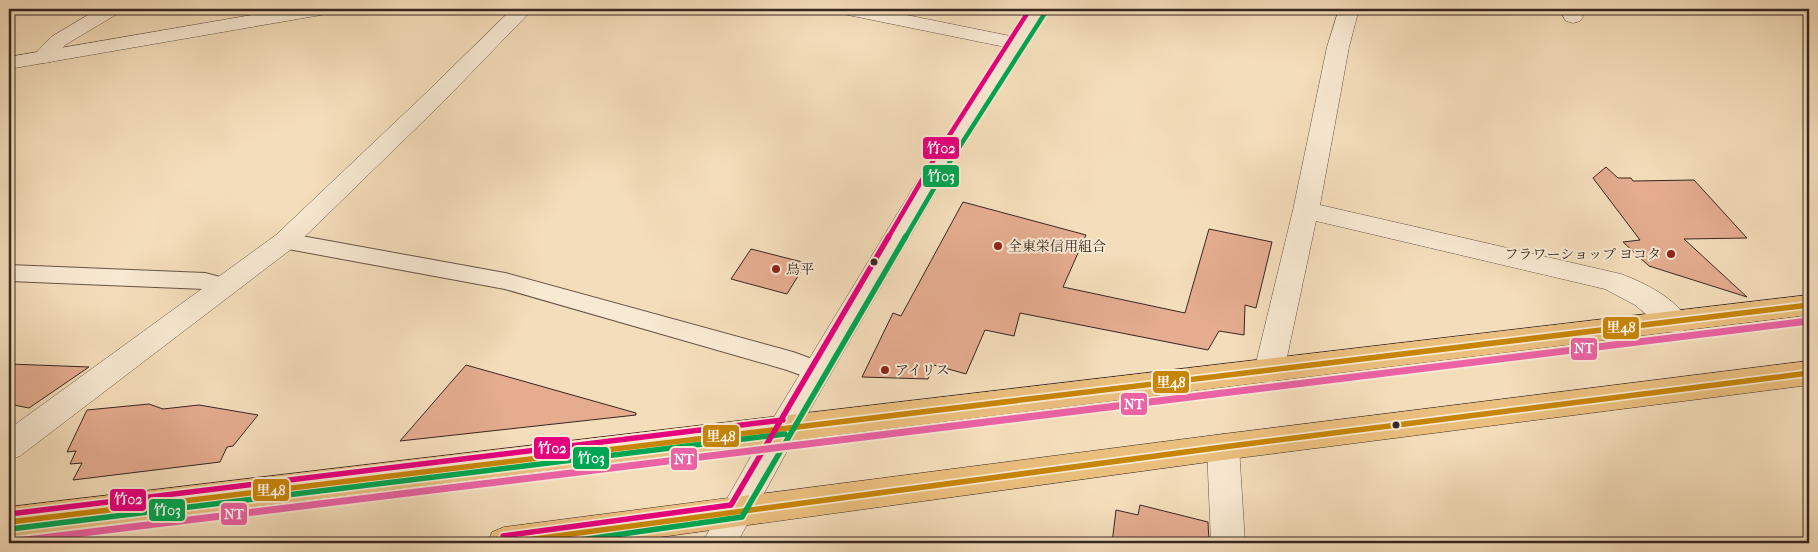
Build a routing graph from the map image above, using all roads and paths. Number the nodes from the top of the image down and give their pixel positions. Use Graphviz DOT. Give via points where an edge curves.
graph roads {
  1 [pos="112,9"];
  2 [pos="321,9"];
  3 [pos="523,9"];
  4 [pos="848,9"];
  5 [pos="1039,9"];
  6 [pos="1349,9"];
  7 [pos="1015,43"];
  8 [pos="43,57"];
  9 [pos="9,63"];
  10 [pos="1306,210"];
  11 [pos="285,241"];
  12 [pos="9,273"];
  13 [pos="224,286"];
  14 [pos="1809,305"];
  15 [pos="1675,322"];
  16 [pos="817,371"];
  17 [pos="1269,371"];
  18 [pos="1809,373"];
  19 [pos="784,427"];
  20 [pos="9,447"];
  21 [pos="1223,447"];
  22 [pos="736,512"];
  23 [pos="9,522"];
  24 [pos="504,543"];
  25 [pos="719,543"];
  26 [pos="1228,543"];
  1 -- 8 [label="street" via="58,41"];
  2 -- 8 [label="street"];
  3 -- 11 [label="street"];
  4 -- 7 [label="street"];
  5 -- 7 [label="street"];
  6 -- 10 [label="street" via="1338,48"];
  7 -- 16 [label="street"];
  8 -- 9 [label="street"];
  10 -- 15 [label="street" via="1611,281 1653,302"];
  10 -- 17 [label="street"];
  11 -- 13 [label="street"];
  11 -- 16 [label="lane" via="505,282"];
  12 -- 13 [label="lane" via="205,281"];
  13 -- 20 [label="street"];
  14 -- 15 [label="main road"];
  15 -- 17 [label="main road"];
  16 -- 19 [label="street"];
  17 -- 19 [label="main road"];
  18 -- 21 [label="main road"];
  19 -- 22 [label="street"];
  19 -- 23 [label="main road"];
  21 -- 22 [label="main road"];
  21 -- 26 [label="street"];
  22 -- 24 [label="main road"];
  22 -- 25 [label="street"];
}
